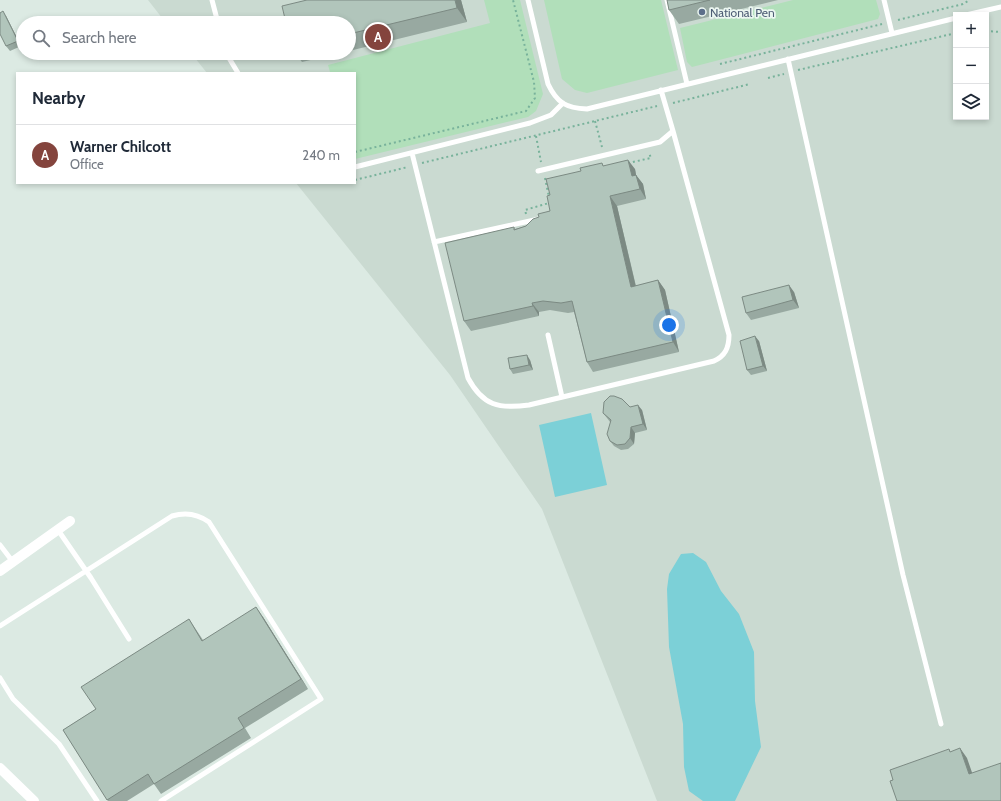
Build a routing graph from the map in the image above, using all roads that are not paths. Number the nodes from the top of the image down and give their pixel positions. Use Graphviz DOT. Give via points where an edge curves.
graph roads {
  1 [pos="212,0"];
  2 [pos="528,0"];
  3 [pos="667,0"];
  4 [pos="884,0"];
  5 [pos="1001,6"];
  6 [pos="978,12"];
  7 [pos="216,16"];
  8 [pos="953,19"];
  9 [pos="892,33"];
  10 [pos="788,59"];
  11 [pos="230,60"];
  12 [pos="237,72"];
  13 [pos="687,84"];
  14 [pos="661,90"];
  15 [pos="563,104"];
  16 [pos="673,132"];
  17 [pos="412,153"];
  18 [pos="356,166"];
  19 [pos="540,170"];
  20 [pos="548,217"];
  21 [pos="434,242"];
  22 [pos="548,335"];
  23 [pos="562,397"];
  24 [pos="70,521"];
  25 [pos="58,530"];
  26 [pos="0,545"];
  27 [pos="13,562"];
  28 [pos="85,570"];
  29 [pos="0,571"];
  30 [pos="0,626"];
  31 [pos="129,639"];
  32 [pos="0,678"];
  33 [pos="941,724"];
  34 [pos="0,768"];
  35 [pos="34,801"];
  36 [pos="97,801"];
  37 [pos="161,801"];
  1 -- 7 [label="lane"];
  2 -- 15 [label="lane" via="548,84 554,96"];
  3 -- 13 [label="lane"];
  4 -- 9 [label="lane"];
  5 -- 6 [label="lane"];
  8 -- 9 [label="lane"];
  9 -- 10 [label="lane"];
  10 -- 13 [label="lane"];
  10 -- 33 [label="lane" via="903,575"];
  11 -- 12 [label="lane"];
  13 -- 14 [label="lane"];
  14 -- 15 [label="lane" via="587,109"];
  14 -- 16 [label="lane"];
  15 -- 17 [label="lane" via="551,115 530,123"];
  16 -- 19 [label="lane" via="660,142"];
  16 -- 23 [label="lane" via="729,335 726,351 714,361"];
  17 -- 18 [label="lane"];
  17 -- 21 [label="lane"];
  20 -- 21 [label="lane"];
  21 -- 23 [label="lane" via="468,378 479,396 485,401 508,408 529,406"];
  22 -- 23 [label="lane"];
  24 -- 25 [label="street"];
  25 -- 27 [label="street"];
  25 -- 28 [label="lane"];
  26 -- 27 [label="lane"];
  27 -- 29 [label="street"];
  28 -- 30 [label="lane"];
  28 -- 31 [label="lane"];
  28 -- 37 [label="lane" via="172,516 187,514 203,517 215,528 321,699"];
  32 -- 36 [label="lane" via="13,699 59,744"];
  34 -- 35 [label="street"];
}
